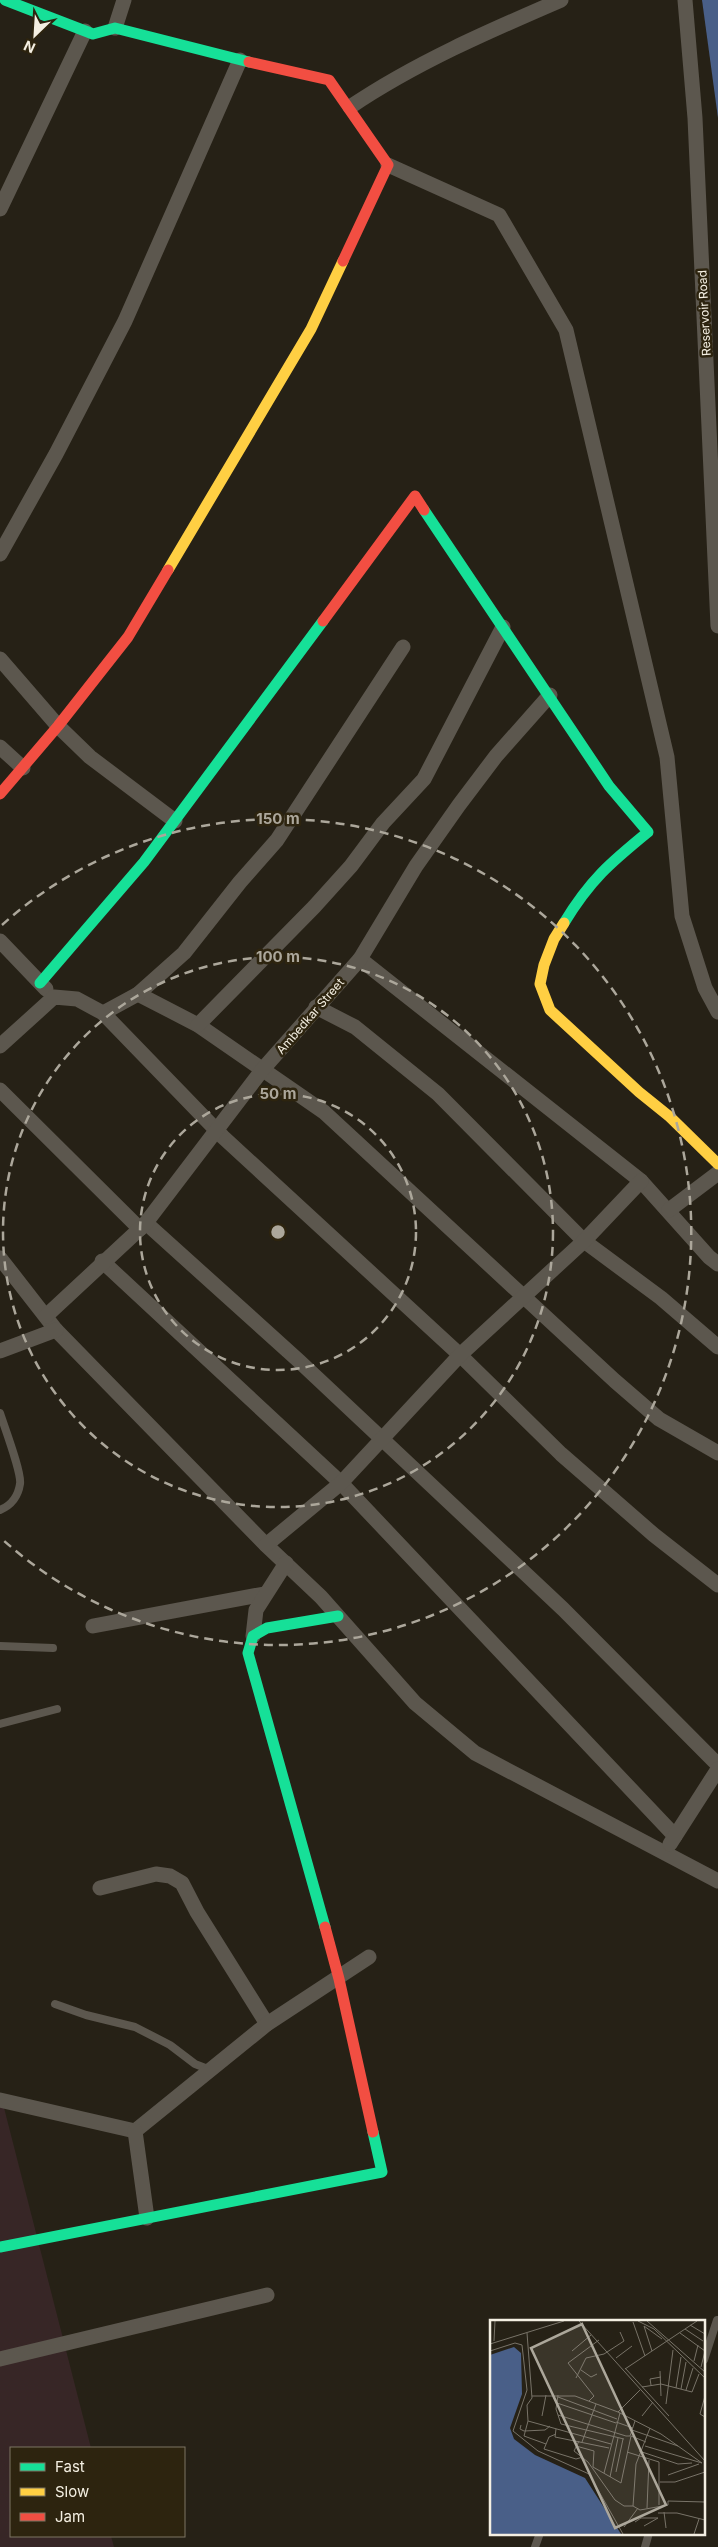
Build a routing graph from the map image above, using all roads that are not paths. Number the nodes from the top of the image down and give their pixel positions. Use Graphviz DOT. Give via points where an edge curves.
graph roads {
  1 [pos="6,0"];
  2 [pos="124,0"];
  3 [pos="561,0"];
  4 [pos="685,0"];
  5 [pos="116,28"];
  6 [pos="85,31"];
  7 [pos="240,60"];
  8 [pos="350,107"];
  9 [pos="388,165"];
  10 [pos="0,209"];
  11 [pos="0,554"];
  12 [pos="718,626"];
  13 [pos="503,627"];
  14 [pos="403,647"];
  15 [pos="0,659"];
  16 [pos="550,696"];
  17 [pos="58,726"];
  18 [pos="0,747"];
  19 [pos="23,768"];
  20 [pos="0,794"];
  21 [pos="175,820"];
  22 [pos="0,941"];
  23 [pos="360,959"];
  24 [pos="40,983"];
  25 [pos="138,994"];
  26 [pos="54,997"];
  27 [pos="717,1006"];
  28 [pos="316,1007"];
  29 [pos="103,1013"];
  30 [pos="198,1025"];
  31 [pos="0,1046"];
  32 [pos="264,1069"];
  33 [pos="0,1090"];
  34 [pos="217,1130"];
  35 [pos="718,1164"];
  36 [pos="718,1173"];
  37 [pos="641,1181"];
  38 [pos="669,1210"];
  39 [pos="143,1226"];
  40 [pos="584,1241"];
  41 [pos="0,1258"];
  42 [pos="102,1261"];
  43 [pos="718,1264"];
  44 [pos="523,1296"];
  45 [pos="46,1316"];
  46 [pos="56,1330"];
  47 [pos="718,1347"];
  48 [pos="0,1351"];
  49 [pos="460,1355"];
  50 [pos="0,1413"];
  51 [pos="382,1438"];
  52 [pos="718,1453"];
  53 [pos="341,1483"];
  54 [pos="0,1510"];
  55 [pos="266,1545"];
  56 [pos="286,1564"];
  57 [pos="718,1585"];
  58 [pos="264,1594"];
  59 [pos="338,1616"];
  60 [pos="93,1626"];
  61 [pos="253,1636"];
  62 [pos="0,1646"];
  63 [pos="53,1648"];
  64 [pos="57,1709"];
  65 [pos="0,1724"];
  66 [pos="718,1767"];
  67 [pos="675,1836"];
  68 [pos="664,1854"];
  69 [pos="718,1881"];
  70 [pos="100,1888"];
  71 [pos="368,1957"];
  72 [pos="339,1979"];
  73 [pos="56,2004"];
  74 [pos="267,2024"];
  75 [pos="208,2069"];
  76 [pos="0,2100"];
  77 [pos="135,2131"];
  78 [pos="147,2218"];
  79 [pos="0,2247"];
  80 [pos="267,2296"];
  81 [pos="717,2320"];
  82 [pos="706,2354"];
  83 [pos="0,2359"];
  84 [pos="540,2534"];
  85 [pos="649,2534"];
  86 [pos="535,2547"];
  87 [pos="644,2547"];
  1 -- 6 [label="street"];
  2 -- 5 [label="street"];
  3 -- 8 [label="street" via="386,83"];
  4 -- 12 [label="street, Reservoir Road" via="695,118"];
  5 -- 6 [label="street" via="93,34"];
  5 -- 7 [label="street"];
  6 -- 10 [label="street"];
  7 -- 8 [label="street" via="329,80"];
  7 -- 11 [label="street" via="125,320"];
  8 -- 9 [label="street"];
  9 -- 17 [label="street" via="303,344 128,637"];
  9 -- 27 [label="street" via="499,215 566,330 667,757 682,916 705,988"];
  13 -- 16 [label="street"];
  13 -- 21 [label="street" via="415,496"];
  13 -- 30 [label="street" via="424,779 314,907"];
  14 -- 25 [label="street" via="276,840 184,953"];
  15 -- 17 [label="street"];
  16 -- 23 [label="street, Ambedkar Street" via="496,756 459,805 416,866"];
  16 -- 35 [label="street" via="609,786 648,832 606,866 583,892 554,939 540,984 550,1010"];
  17 -- 19 [label="street"];
  17 -- 21 [label="street" via="90,756"];
  18 -- 19 [label="street"];
  19 -- 20 [label="street"];
  21 -- 24 [label="street" via="143,863"];
  22 -- 24 [label="street"];
  23 -- 28 [label="street, Ambedkar Street"];
  23 -- 37 [label="street"];
  24 -- 26 [label="street"];
  25 -- 29 [label="street"];
  25 -- 30 [label="street"];
  26 -- 29 [label="street" via="77,999"];
  26 -- 31 [label="street"];
  28 -- 32 [label="street, Ambedkar Street"];
  28 -- 40 [label="street" via="356,1027 438,1094"];
  29 -- 34 [label="street"];
  30 -- 32 [label="street"];
  32 -- 34 [label="street, Ambedkar Street"];
  32 -- 44 [label="street" via="324,1112"];
  33 -- 39 [label="street"];
  34 -- 39 [label="street, Ambedkar Street"];
  34 -- 49 [label="street"];
  36 -- 38 [label="street"];
  37 -- 38 [label="street"];
  37 -- 40 [label="street"];
  38 -- 43 [label="street"];
  39 -- 42 [label="street, Ambedkar Street"];
  39 -- 51 [label="street"];
  40 -- 44 [label="street"];
  40 -- 47 [label="street" via="661,1298"];
  41 -- 45 [label="street"];
  42 -- 45 [label="street, Ambedkar Street"];
  42 -- 53 [label="street"];
  44 -- 49 [label="street"];
  44 -- 52 [label="street" via="659,1419"];
  45 -- 46 [label="street"];
  46 -- 48 [label="street"];
  46 -- 55 [label="street"];
  49 -- 51 [label="street"];
  49 -- 57 [label="street" via="561,1454"];
  50 -- 54 [label="lane" via="21,1482 16,1498"];
  51 -- 53 [label="street"];
  51 -- 66 [label="street" via="563,1609"];
  53 -- 55 [label="street"];
  53 -- 67 [label="street"];
  55 -- 56 [label="street"];
  56 -- 58 [label="street"];
  56 -- 59 [label="street"];
  58 -- 60 [label="street"];
  58 -- 61 [label="street" via="256,1610"];
  59 -- 61 [label="street" via="267,1628"];
  59 -- 68 [label="street" via="415,1703 475,1753"];
  61 -- 72 [label="street" via="248,1653"];
  62 -- 63 [label="lane"];
  64 -- 65 [label="lane"];
  66 -- 67 [label="street"];
  67 -- 68 [label="street"];
  68 -- 69 [label="street"];
  70 -- 74 [label="street" via="156,1874 170,1876 182,1883"];
  71 -- 72 [label="street"];
  72 -- 74 [label="street"];
  72 -- 78 [label="street" via="382,2172"];
  73 -- 75 [label="lane" via="86,2015 135,2026"];
  74 -- 75 [label="street"];
  75 -- 77 [label="street"];
  76 -- 77 [label="street"];
  77 -- 78 [label="street"];
  78 -- 79 [label="street"];
  80 -- 83 [label="street"];
  81 -- 82 [label="lane"];
  84 -- 86 [label="lane"];
  85 -- 87 [label="lane"];
}
